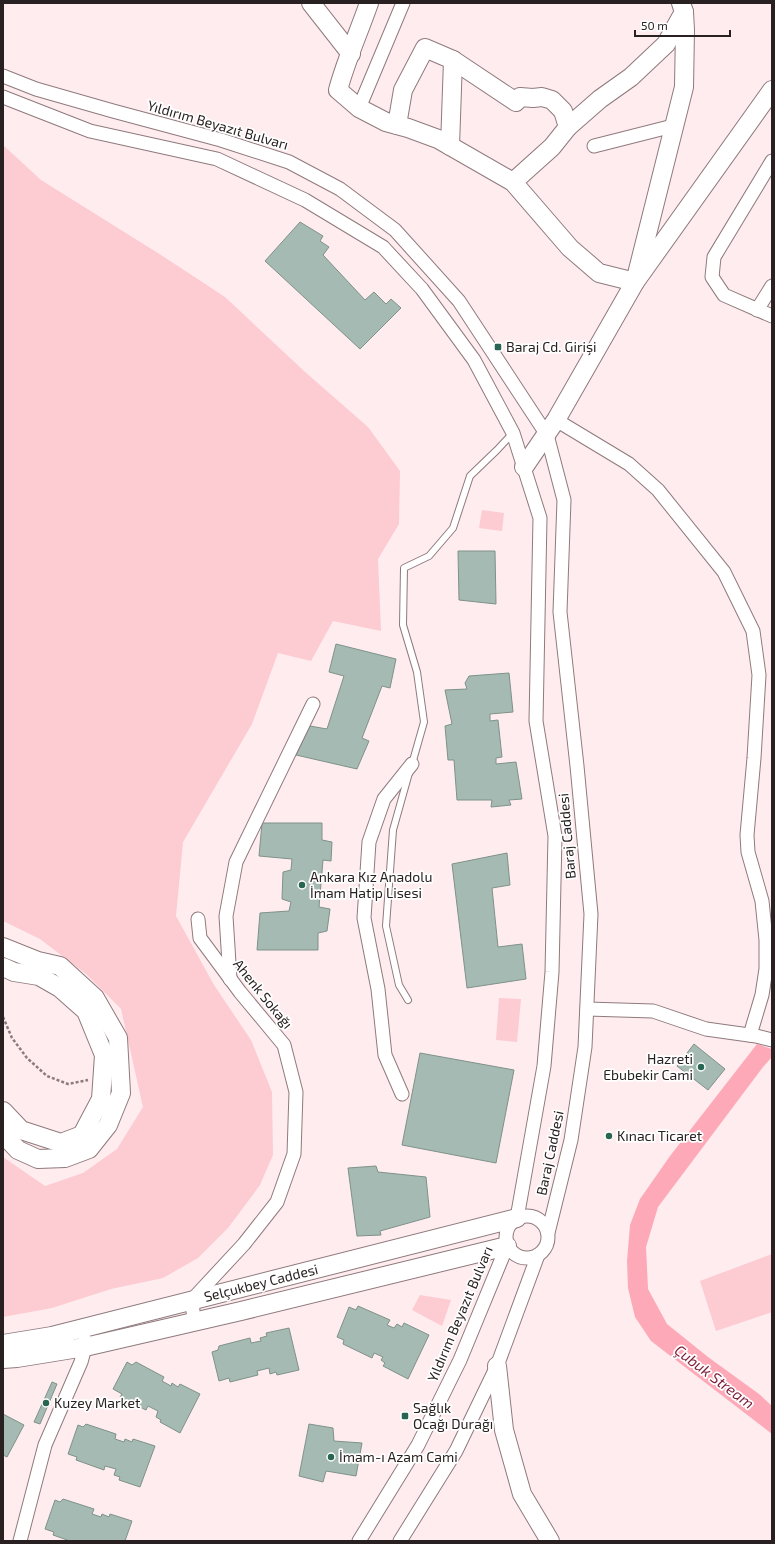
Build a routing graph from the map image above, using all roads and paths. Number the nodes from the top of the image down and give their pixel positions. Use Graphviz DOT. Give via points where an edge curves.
graph roads {
  1 [pos="311,3"];
  2 [pos="369,3"];
  3 [pos="403,3"];
  4 [pos="683,8"];
  5 [pos="351,54"];
  6 [pos="453,60"];
  7 [pos="3,76"];
  8 [pos="772,90"];
  9 [pos="3,97"];
  10 [pos="359,108"];
  11 [pos="397,125"];
  12 [pos="673,126"];
  13 [pos="568,127"];
  14 [pos="450,146"];
  15 [pos="594,146"];
  16 [pos="770,170"];
  17 [pos="513,182"];
  18 [pos="635,282"];
  19 [pos="772,286"];
  20 [pos="757,310"];
  21 [pos="772,316"];
  22 [pos="556,420"];
  23 [pos="513,433"];
  24 [pos="547,435"];
  25 [pos="524,467"];
  26 [pos="313,704"];
  27 [pos="412,764"];
  28 [pos="198,919"];
  29 [pos="3,947"];
  30 [pos="3,967"];
  31 [pos="230,979"];
  32 [pos="408,1000"];
  33 [pos="587,1009"];
  34 [pos="3,1017"];
  35 [pos="753,1036"];
  36 [pos="772,1040"];
  37 [pos="102,1075"];
  38 [pos="402,1094"];
  39 [pos="3,1111"];
  40 [pos="3,1134"];
  41 [pos="517,1218"];
  42 [pos="548,1233"];
  43 [pos="508,1246"];
  44 [pos="538,1255"];
  45 [pos="192,1300"];
  46 [pos="194,1322"];
  47 [pos="84,1328"];
  48 [pos="3,1344"];
  49 [pos="85,1347"];
  50 [pos="3,1359"];
  51 [pos="497,1366"];
  52 [pos="20,1541"];
  53 [pos="359,1541"];
  54 [pos="400,1541"];
  55 [pos="550,1541"];
  1 -- 5 [label="street"];
  2 -- 5 [label="street"];
  3 -- 10 [label="street"];
  4 -- 12 [label="street" via="684,87"];
  4 -- 13 [label="street" via="666,44 631,77 600,99"];
  5 -- 10 [label="street" via="345,64 338,90"];
  6 -- 11 [label="street" via="425,48 403,90"];
  6 -- 13 [label="street" via="516,102 520,97 542,97 552,100 563,111"];
  6 -- 14 [label="street"];
  7 -- 24 [label="street, Yıldırım Beyazıt Bulvarı" via="36,89 221,140 288,162 340,189 395,230 459,300"];
  8 -- 18 [label="street"];
  9 -- 23 [label="street" via="90,131 217,159 305,200 383,247 422,289 474,360"];
  10 -- 11 [label="street"];
  11 -- 14 [label="street" via="438,139"];
  12 -- 15 [label="street"];
  12 -- 18 [label="street"];
  13 -- 17 [label="street" via="552,147"];
  14 -- 17 [label="street"];
  16 -- 20 [label="street" via="714,257 712,278 724,295"];
  17 -- 18 [label="street" via="570,248 599,273"];
  18 -- 22 [label="street"];
  19 -- 20 [label="street"];
  20 -- 21 [label="street"];
  22 -- 24 [label="street"];
  22 -- 35 [label="street" via="629,464 658,490 724,572 752,631 759,675 746,835 748,852 762,901 766,940 766,969"];
  23 -- 25 [label="street"];
  23 -- 27 [label="lane" via="470,476 452,528 429,556 404,568 403,625 417,672 424,722"];
  24 -- 25 [label="street"];
  24 -- 33 [label="street, Baraj Caddesi" via="564,500 560,612 590,914"];
  25 -- 41 [label="street, Baraj Caddesi" via="540,518 536,722 555,836 552,972 544,1066"];
  26 -- 31 [label="street" via="236,862 226,916"];
  27 -- 32 [label="lane" via="393,830 386,926 399,985"];
  27 -- 38 [label="street" via="384,799 369,842 364,918 378,989 385,1055"];
  28 -- 31 [label="street, Ahenk Sokağı" via="200,938"];
  29 -- 40 [label="street" via="38,961 60,966 95,998 118,1038 121,1093 108,1125 89,1149 65,1158 38,1159 18,1150"];
  30 -- 37 [label="street" via="14,972 39,976 60,988 86,1011 104,1055"];
  31 -- 45 [label="street, Ahenk Sokağı" via="284,1045 296,1092 294,1154 277,1202 244,1244"];
  33 -- 35 [label="street" via="652,1011 706,1029"];
  33 -- 42 [label="street, Baraj Caddesi" via="585,1047 571,1140"];
  34 -- 37 [label="path" via="12,1038 27,1058 47,1076 68,1084"];
  35 -- 36 [label="street"];
  37 -- 39 [label="street" via="101,1099 82,1135 62,1143 21,1130"];
  41 -- 42 [label="street" via="536,1218 542,1222"];
  41 -- 43 [label="street" via="506,1233"];
  41 -- 45 [label="street, Selçukbey Caddesi"];
  42 -- 44 [label="street" via="545,1248"];
  43 -- 44 [label="street" via="517,1256 531,1258"];
  43 -- 46 [label="street, Selçukbey Caddesi"];
  43 -- 53 [label="street, Yıldırım Beyazıt Bulvarı" via="460,1360 418,1445"];
  44 -- 51 [label="street"];
  45 -- 46 [label="street"];
  45 -- 47 [label="street, Selçukbey Caddesi"];
  46 -- 49 [label="street, Selçukbey Caddesi"];
  47 -- 48 [label="street, Selçukbey Caddesi"];
  47 -- 49 [label="street"];
  49 -- 50 [label="street, Selçukbey Caddesi"];
  49 -- 52 [label="street" via="45,1445"];
  51 -- 54 [label="street" via="456,1451"];
  51 -- 55 [label="street" via="504,1430 522,1494"];
}
